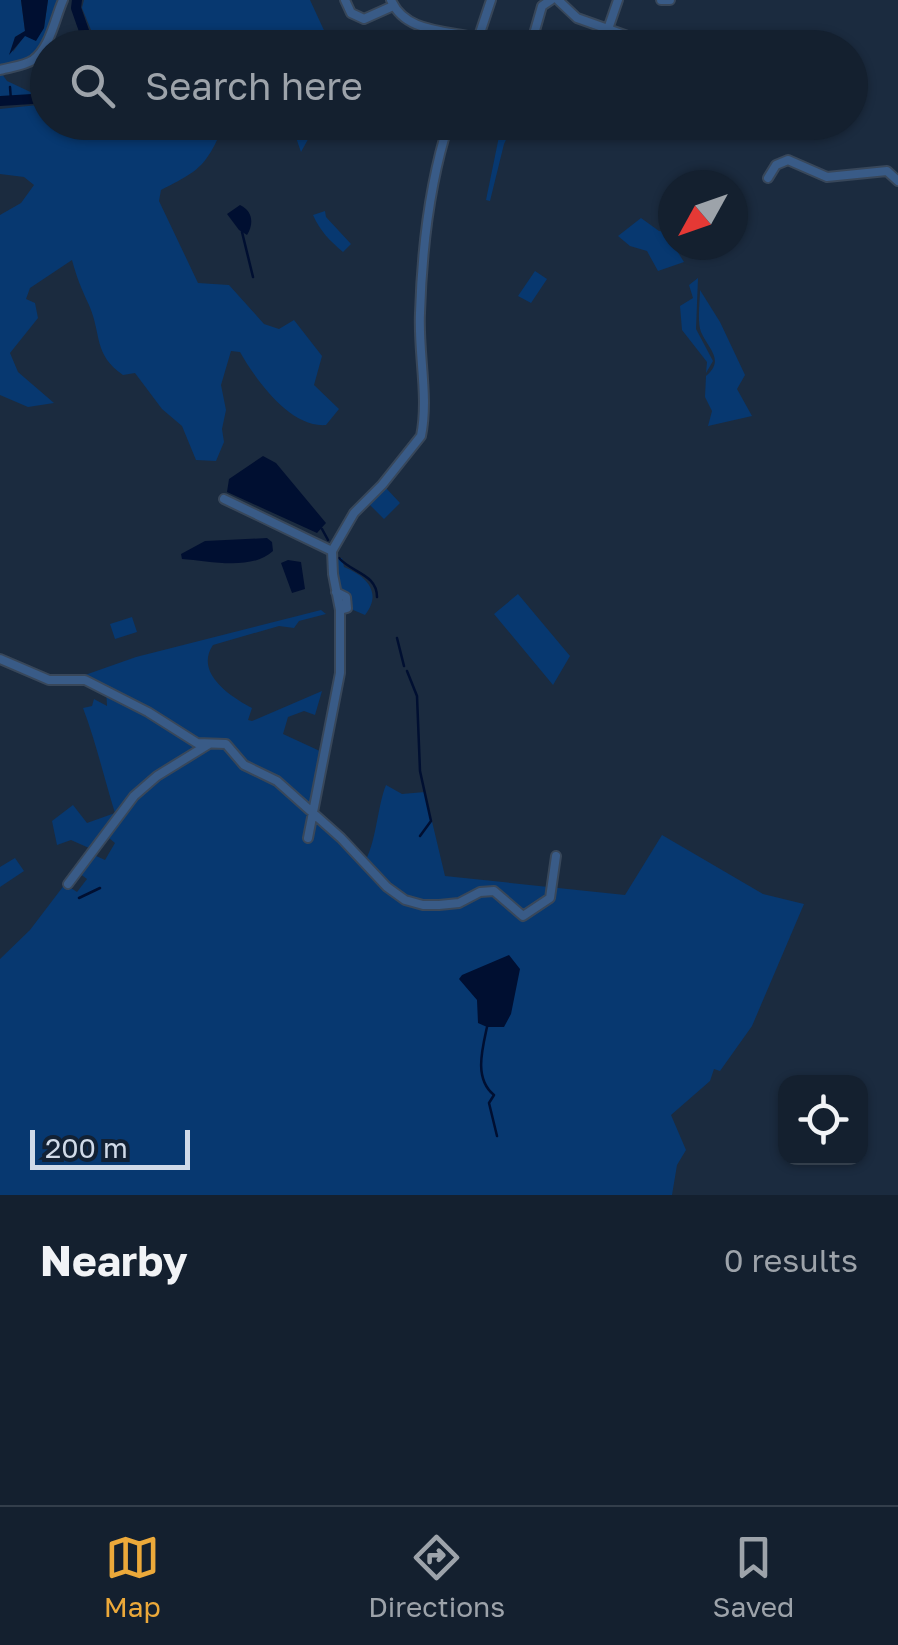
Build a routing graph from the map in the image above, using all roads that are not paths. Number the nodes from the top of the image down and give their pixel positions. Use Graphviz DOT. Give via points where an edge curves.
graph roads {
  1 [pos="63,0"];
  2 [pos="344,0"];
  3 [pos="491,0"];
  4 [pos="555,0"];
  5 [pos="618,0"];
  6 [pos="661,0"];
  7 [pos="670,0"];
  8 [pos="392,3"];
  9 [pos="608,28"];
  10 [pos="51,30"];
  11 [pos="428,30"];
  12 [pos="481,30"];
  13 [pos="535,30"];
  14 [pos="613,30"];
  15 [pos="30,61"];
  16 [pos="0,70"];
  17 [pos="444,140"];
  18 [pos="768,178"];
  19 [pos="898,181"];
  20 [pos="224,498"];
  21 [pos="332,551"];
  22 [pos="0,659"];
  23 [pos="208,744"];
  24 [pos="312,814"];
  25 [pos="308,838"];
  26 [pos="556,856"];
  27 [pos="68,884"];
  1 -- 10 [label="street"];
  2 -- 8 [label="street" via="364,19"];
  3 -- 12 [label="street"];
  4 -- 9 [label="street" via="576,18"];
  4 -- 13 [label="street" via="542,6"];
  5 -- 9 [label="street"];
  6 -- 7 [label="street"];
  8 -- 11 [label="street" via="400,17"];
  9 -- 14 [label="street"];
  15 -- 16 [label="street"];
  17 -- 21 [label="street" via="427,212 420,436 354,513"];
  18 -- 19 [label="street" via="788,160 827,177 887,170"];
  20 -- 21 [label="street"];
  21 -- 24 [label="street" via="340,673"];
  22 -- 23 [label="street" via="49,680 84,680"];
  23 -- 24 [label="street" via="226,744"];
  23 -- 27 [label="street" via="134,796"];
  24 -- 25 [label="street"];
  24 -- 26 [label="street" via="386,887 423,906 494,891 522,916 550,898"];
}
